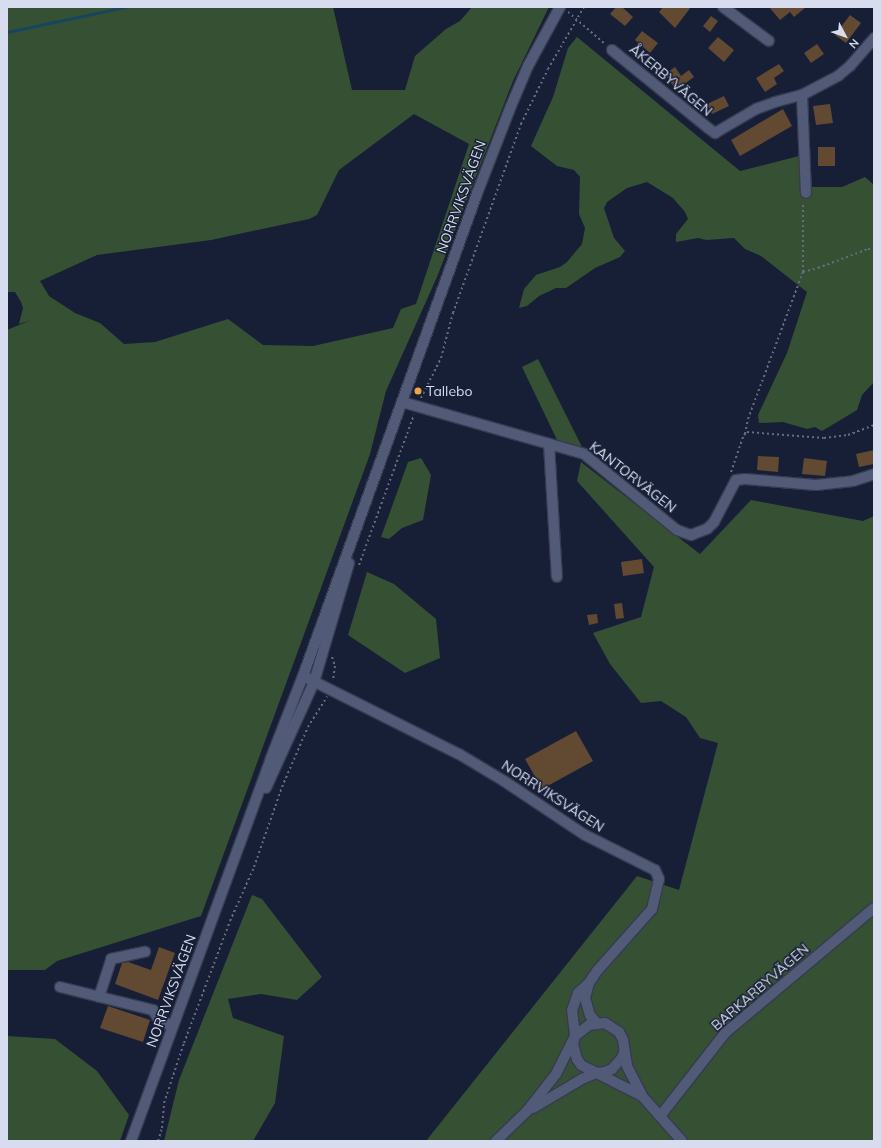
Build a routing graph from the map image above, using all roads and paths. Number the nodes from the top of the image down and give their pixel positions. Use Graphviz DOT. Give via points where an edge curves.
graph roads {
  1 [pos="584,7"];
  2 [pos="723,7"];
  3 [pos="564,9"];
  4 [pos="576,19"];
  5 [pos="874,38"];
  6 [pos="769,41"];
  7 [pos="612,50"];
  8 [pos="802,95"];
  9 [pos="806,193"];
  10 [pos="874,250"];
  11 [pos="803,272"];
  12 [pos="402,402"];
  13 [pos="417,406"];
  14 [pos="874,425"];
  15 [pos="745,434"];
  16 [pos="549,444"];
  17 [pos="874,474"];
  18 [pos="729,477"];
  19 [pos="366,500"];
  20 [pos="357,572"];
  21 [pos="557,577"];
  22 [pos="327,609"];
  23 [pos="332,651"];
  24 [pos="303,676"];
  25 [pos="314,682"];
  26 [pos="331,689"];
  27 [pos="271,758"];
  28 [pos="238,852"];
  29 [pos="874,908"];
  30 [pos="145,952"];
  31 [pos="589,983"];
  32 [pos="60,987"];
  33 [pos="99,996"];
  34 [pos="597,1022"];
  35 [pos="172,1027"];
  36 [pos="575,1036"];
  37 [pos="624,1050"];
  38 [pos="596,1073"];
  39 [pos="642,1096"];
  40 [pos="528,1111"];
  41 [pos="661,1115"];
  42 [pos="131,1141"];
  43 [pos="158,1141"];
  44 [pos="496,1141"];
  45 [pos="682,1141"];
  1 -- 4 [label="path"];
  2 -- 6 [label="street"];
  3 -- 4 [label="path, ÅKERBYVÄGEN"];
  3 -- 12 [label="street, NORRVIKSVÄGEN" via="528,66 511,106"];
  4 -- 7 [label="path, ÅKERBYVÄGEN"];
  4 -- 13 [label="path" via="521,124 453,313 441,358"];
  5 -- 8 [label="street, ÅKERBYVÄGEN" via="838,76"];
  7 -- 8 [label="street, ÅKERBYVÄGEN" via="715,133 756,109"];
  8 -- 9 [label="street"];
  9 -- 11 [label="path" via="803,199"];
  10 -- 11 [label="path" via="868,249"];
  11 -- 15 [label="path" via="748,419"];
  12 -- 13 [label="street"];
  12 -- 19 [label="street, NORRVIKSVÄGEN"];
  13 -- 16 [label="street"];
  13 -- 20 [label="path"];
  14 -- 15 [label="path" via="848,435 824,438 747,432"];
  15 -- 18 [label="path"];
  16 -- 17 [label="street, KANTORVÄGEN" via="584,454 677,530 691,535 707,529 714,522 736,480 744,478 816,485 853,481"];
  16 -- 21 [label="street"];
  19 -- 22 [label="street, NORRVIKSVÄGEN"];
  19 -- 25 [label="street, NORRVIKSVÄGEN"];
  22 -- 24 [label="street, NORRVIKSVÄGEN"];
  22 -- 27 [label="street, NORRVIKSVÄGEN" via="281,717"];
  23 -- 26 [label="path" via="335,674"];
  24 -- 25 [label="street, NORRVIKSVÄGEN"];
  24 -- 27 [label="street, NORRVIKSVÄGEN"];
  25 -- 26 [label="street, NORRVIKSVÄGEN"];
  25 -- 28 [label="street, NORRVIKSVÄGEN"];
  26 -- 31 [label="street, NORRVIKSVÄGEN" via="459,754 585,835 655,870 659,879 652,908"];
  26 -- 43 [label="path" via="308,727 254,867 230,921 164,1103"];
  27 -- 28 [label="street, NORRVIKSVÄGEN"];
  28 -- 35 [label="street, NORRVIKSVÄGEN"];
  29 -- 41 [label="street, BARKARBYVÄGEN" via="724,1034"];
  30 -- 33 [label="street" via="111,959"];
  31 -- 34 [label="street, NORRVIKSVÄGEN" via="585,998 590,1015"];
  31 -- 36 [label="street, NORRVIKSVÄGEN" via="578,993 572,1010"];
  32 -- 33 [label="street"];
  33 -- 35 [label="street" via="153,1010 156,1018"];
  34 -- 36 [label="street"];
  34 -- 37 [label="street, NORRVIKSVÄGEN" via="605,1023 618,1032 623,1040"];
  35 -- 42 [label="street, NORRVIKSVÄGEN"];
  36 -- 38 [label="street, NORRVIKSVÄGEN" via="573,1044 577,1059 588,1071"];
  36 -- 40 [label="street" via="556,1074"];
  37 -- 38 [label="street" via="622,1058 612,1069"];
  37 -- 39 [label="street, NORRVIKSVÄGEN" via="627,1066"];
  38 -- 39 [label="street, NORRVIKSVÄGEN"];
  38 -- 40 [label="street"];
  39 -- 41 [label="street, NORRVIKSVÄGEN"];
  40 -- 44 [label="street"];
  41 -- 45 [label="street, NORRVIKSVÄGEN"];
}
